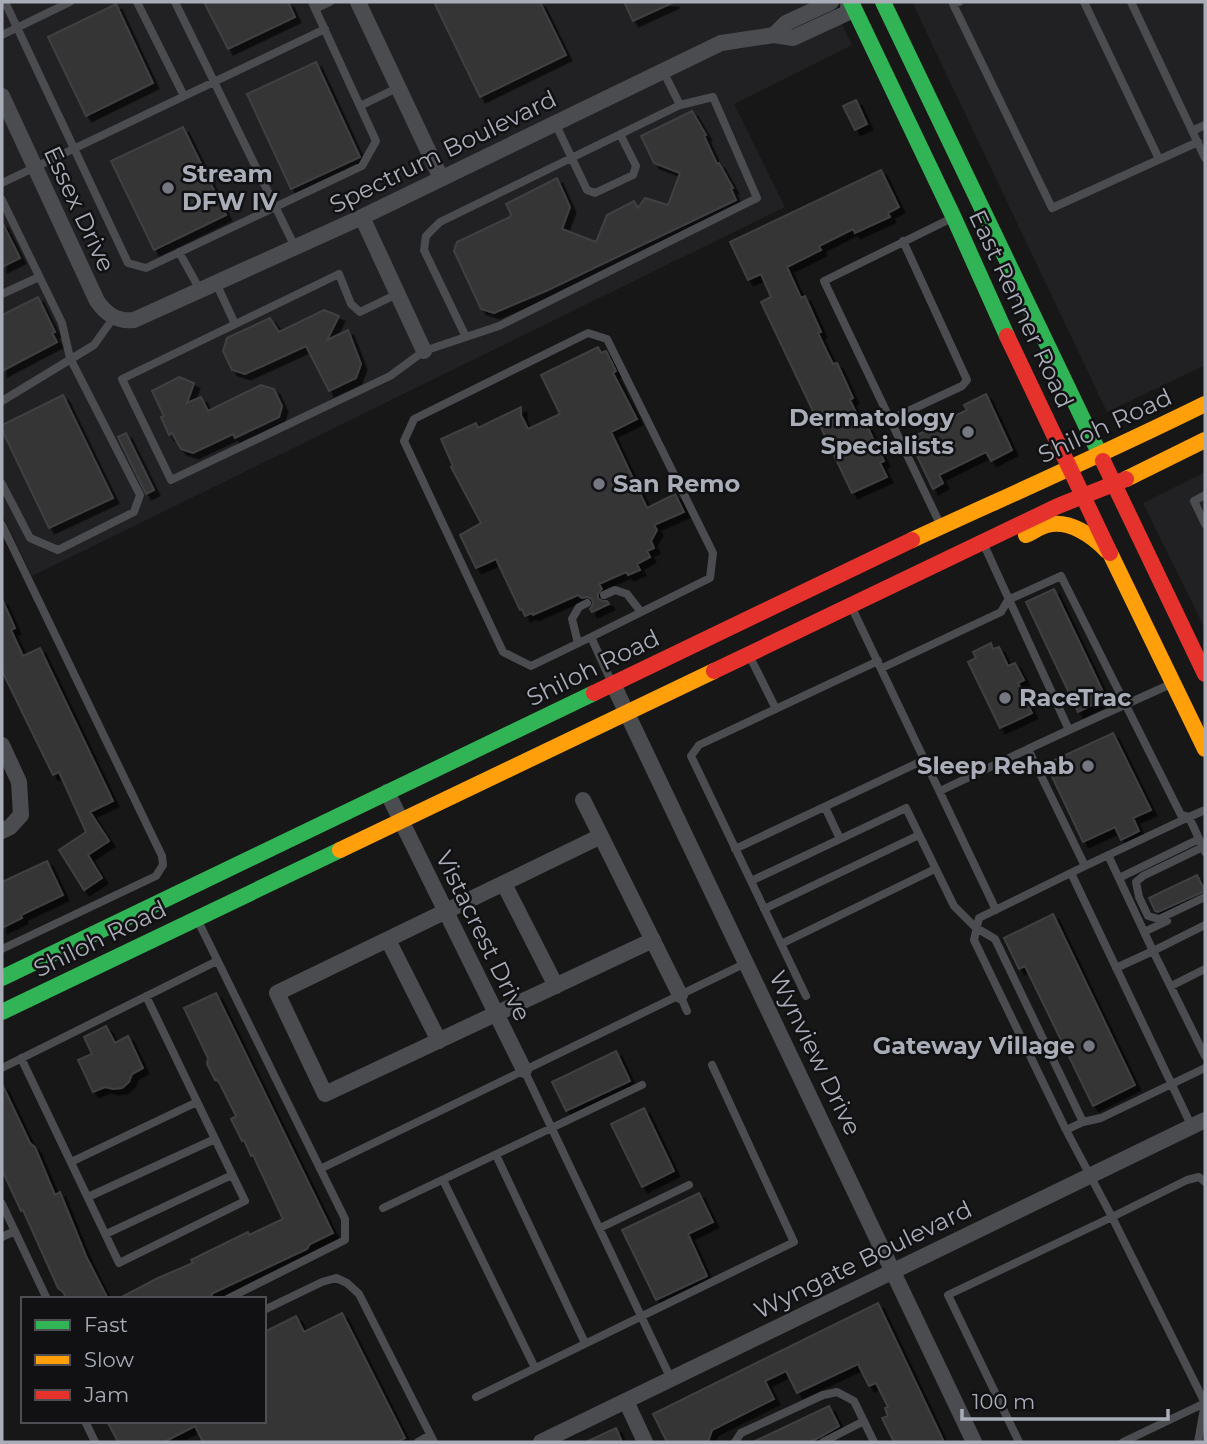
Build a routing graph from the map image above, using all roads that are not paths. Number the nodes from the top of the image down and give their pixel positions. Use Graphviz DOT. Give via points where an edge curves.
graph roads {
  1 [pos="5,2"];
  2 [pos="70,2"];
  3 [pos="137,2"];
  4 [pos="175,2"];
  5 [pos="330,2"];
  6 [pos="358,2"];
  7 [pos="831,2"];
  8 [pos="851,2"];
  9 [pos="883,2"];
  10 [pos="959,2"];
  11 [pos="1084,2"];
  12 [pos="1131,2"];
  13 [pos="314,5"];
  14 [pos="17,28"];
  15 [pos="325,29"];
  16 [pos="2,35"];
  17 [pos="774,35"];
  18 [pos="663,71"];
  19 [pos="214,82"];
  20 [pos="399,87"];
  21 [pos="2,96"];
  22 [pos="184,96"];
  23 [pos="680,105"];
  24 [pos="360,106"];
  25 [pos="555,123"];
  26 [pos="1205,125"];
  27 [pos="1192,131"];
  28 [pos="620,134"];
  29 [pos="1198,142"];
  30 [pos="73,149"];
  31 [pos="572,158"];
  32 [pos="1205,158"];
  33 [pos="1159,159"];
  34 [pos="35,167"];
  35 [pos="441,178"];
  36 [pos="2,183"];
  37 [pos="2,200"];
  38 [pos="276,207"];
  39 [pos="362,217"];
  40 [pos="954,218"];
  41 [pos="903,241"];
  42 [pos="295,247"];
  43 [pos="179,252"];
  44 [pos="39,277"];
  45 [pos="216,283"];
  46 [pos="200,290"];
  47 [pos="2,294"];
  48 [pos="397,294"];
  49 [pos="114,317"];
  50 [pos="235,324"];
  51 [pos="466,337"];
  52 [pos="424,351"];
  53 [pos="71,358"];
  54 [pos="2,401"];
  55 [pos="1205,404"];
  56 [pos="889,419"];
  57 [pos="1205,440"];
  58 [pos="1100,456"];
  59 [pos="1069,467"];
  60 [pos="2,484"];
  61 [pos="1113,485"];
  62 [pos="1205,495"];
  63 [pos="1083,497"];
  64 [pos="1205,524"];
  65 [pos="2,525"];
  66 [pos="942,527"];
  67 [pos="985,547"];
  68 [pos="1113,558"];
  69 [pos="836,576"];
  70 [pos="604,595"];
  71 [pos="1008,600"];
  72 [pos="587,603"];
  73 [pos="850,604"];
  74 [pos="641,612"];
  75 [pos="591,637"];
  76 [pos="578,643"];
  77 [pos="1200,651"];
  78 [pos="748,653"];
  79 [pos="880,664"];
  80 [pos="1205,674"];
  81 [pos="1173,683"];
  82 [pos="613,684"];
  83 [pos="1126,703"];
  84 [pos="776,709"];
  85 [pos="626,711"];
  86 [pos="1188,714"];
  87 [pos="1205,721"];
  88 [pos="1069,730"];
  89 [pos="2,745"];
  90 [pos="1028,749"];
  91 [pos="1205,749"];
  92 [pos="924,760"];
  93 [pos="940,791"];
  94 [pos="387,793"];
  95 [pos="583,800"];
  96 [pos="825,807"];
  97 [pos="1205,810"];
  98 [pos="1189,817"];
  99 [pos="402,822"];
  100 [pos="2,831"];
  101 [pos="919,835"];
  102 [pos="601,836"];
  103 [pos="840,839"];
  104 [pos="1202,846"];
  105 [pos="735,849"];
  106 [pos="1108,855"];
  107 [pos="1085,866"];
  108 [pos="935,869"];
  109 [pos="1071,873"];
  110 [pos="1119,878"];
  111 [pos="751,881"];
  112 [pos="504,884"];
  113 [pos="183,891"];
  114 [pos="1205,897"];
  115 [pos="1205,902"];
  116 [pos="764,909"];
  117 [pos="996,910"];
  118 [pos="446,912"];
  119 [pos="196,918"];
  120 [pos="1205,925"];
  121 [pos="975,927"];
  122 [pos="1144,932"];
  123 [pos="388,940"];
  124 [pos="653,940"];
  125 [pos="781,944"];
  126 [pos="2,949"];
  127 [pos="1153,951"];
  128 [pos="218,961"];
  129 [pos="746,963"];
  130 [pos="1116,968"];
  131 [pos="1205,969"];
  132 [pos="2,978"];
  133 [pos="556,986"];
  134 [pos="1171,986"];
  135 [pos="680,995"];
  136 [pos="146,996"];
  137 [pos="806,996"];
  138 [pos="2,1012"];
  139 [pos="687,1012"];
  140 [pos="497,1014"];
  141 [pos="439,1041"];
  142 [pos="1205,1056"];
  143 [pos="21,1058"];
  144 [pos="712,1065"];
  145 [pos="2,1068"];
  146 [pos="1205,1068"];
  147 [pos="524,1070"];
  148 [pos="1172,1084"];
  149 [pos="642,1085"];
  150 [pos="197,1102"];
  151 [pos="1083,1122"];
  152 [pos="1198,1123"];
  153 [pos="552,1128"];
  154 [pos="1066,1130"];
  155 [pos="215,1139"];
  156 [pos="496,1155"];
  157 [pos="71,1162"];
  158 [pos="320,1169"];
  159 [pos="232,1175"];
  160 [pos="1091,1175"];
  161 [pos="443,1180"];
  162 [pos="1205,1182"];
  163 [pos="690,1185"];
  164 [pos="88,1197"];
  165 [pos="2,1204"];
  166 [pos="383,1208"];
  167 [pos="1112,1217"];
  168 [pos="600,1228"];
  169 [pos="15,1231"];
  170 [pos="106,1234"];
  171 [pos="2,1237"];
  172 [pos="894,1270"];
  173 [pos="46,1297"];
  174 [pos="231,1297"];
  175 [pos="266,1309"];
  176 [pos="642,1316"];
  177 [pos="585,1343"];
  178 [pos="535,1368"];
  179 [pos="671,1379"];
  180 [pos="475,1397"];
  181 [pos="626,1401"];
  182 [pos="1205,1402"];
  183 [pos="864,1421"];
  184 [pos="86,1423"];
  185 [pos="432,1439"];
  186 [pos="95,1442"];
  187 [pos="418,1442"];
  188 [pos="541,1442"];
  189 [pos="645,1442"];
  190 [pos="735,1442"];
  191 [pos="822,1442"];
  192 [pos="874,1442"];
  193 [pos="974,1442"];
  194 [pos="1019,1442"];
  195 [pos="1123,1442"];
  196 [pos="1198,1442"];
  1 -- 14 [label="lane"];
  2 -- 14 [label="lane"];
  3 -- 22 [label="lane"];
  4 -- 19 [label="lane"];
  5 -- 13 [label="lane"];
  6 -- 20 [label="street"];
  7 -- 17 [label="street, Spectrum Boulevard" via="786,23"];
  8 -- 17 [label="street, Spectrum Boulevard" via="847,13 793,38"];
  8 -- 40 [label="main road, East Renner Road"];
  9 -- 58 [label="main road, East Renner Road"];
  10 -- 33 [label="lane" via="953,4 1052,208"];
  11 -- 33 [label="lane"];
  12 -- 27 [label="lane"];
  13 -- 15 [label="lane"];
  14 -- 16 [label="lane"];
  14 -- 30 [label="lane"];
  15 -- 19 [label="lane"];
  15 -- 24 [label="lane"];
  17 -- 18 [label="street, Spectrum Boulevard" via="721,43"];
  18 -- 23 [label="lane"];
  18 -- 25 [label="street, Spectrum Boulevard"];
  19 -- 22 [label="lane"];
  19 -- 38 [label="lane"];
  20 -- 24 [label="lane"];
  20 -- 35 [label="street"];
  21 -- 34 [label="street, Essex Drive"];
  22 -- 30 [label="lane"];
  23 -- 28 [label="lane"];
  23 -- 51 [label="lane" via="713,97 757,198 499,326"];
  24 -- 38 [label="lane" via="376,141 362,166"];
  25 -- 31 [label="lane"];
  25 -- 35 [label="street, Spectrum Boulevard"];
  26 -- 27 [label="lane"];
  27 -- 29 [label="lane"];
  28 -- 31 [label="lane"];
  28 -- 31 [label="lane" via="636,166 633,174 595,193 587,190"];
  29 -- 32 [label="lane"];
  29 -- 33 [label="lane"];
  30 -- 34 [label="lane"];
  30 -- 43 [label="lane" via="128,263 146,268"];
  31 -- 51 [label="lane" via="440,222 426,236 424,250"];
  34 -- 36 [label="lane"];
  34 -- 49 [label="street, Essex Drive" via="97,301"];
  35 -- 39 [label="street, Spectrum Boulevard"];
  37 -- 44 [label="lane"];
  38 -- 42 [label="lane"];
  38 -- 43 [label="lane"];
  39 -- 42 [label="street, Spectrum Boulevard"];
  39 -- 48 [label="street"];
  40 -- 41 [label="lane"];
  40 -- 59 [label="main road, East Renner Road"];
  41 -- 56 [label="lane" via="967,380"];
  41 -- 56 [label="lane" via="824,281"];
  42 -- 45 [label="street, Spectrum Boulevard"];
  43 -- 46 [label="lane"];
  44 -- 47 [label="lane"];
  44 -- 53 [label="lane" via="62,323"];
  45 -- 46 [label="street, Spectrum Boulevard"];
  45 -- 50 [label="lane"];
  46 -- 49 [label="street, Spectrum Boulevard" via="134,320"];
  48 -- 50 [label="lane" via="360,312 351,304 339,274"];
  48 -- 52 [label="street"];
  49 -- 53 [label="lane" via="94,345"];
  50 -- 52 [label="lane" via="122,379 171,480 390,376"];
  51 -- 52 [label="lane"];
  53 -- 54 [label="lane"];
  53 -- 60 [label="lane" via="140,495 134,512 58,550 30,538"];
  55 -- 58 [label="main road, Shiloh Road"];
  56 -- 66 [label="lane"];
  57 -- 61 [label="main road"];
  58 -- 59 [label="main road, Shiloh Road"];
  58 -- 61 [label="main road, East Renner Road"];
  59 -- 63 [label="main road, East Renner Road"];
  59 -- 66 [label="main road, Shiloh Road"];
  61 -- 63 [label="main road"];
  61 -- 77 [label="main road, East Renner Road"];
  62 -- 64 [label="lane" via="1194,500"];
  63 -- 67 [label="main road"];
  63 -- 68 [label="main road, East Renner Road"];
  65 -- 126 [label="lane" via="163,865 156,876"];
  66 -- 69 [label="main road, Shiloh Road"];
  67 -- 68 [label="main road" via="1049,524 1097,539"];
  67 -- 71 [label="lane"];
  67 -- 73 [label="main road, Shiloh Road" via="934,576 917,573"];
  68 -- 81 [label="main road, East Renner Road"];
  69 -- 73 [label="main road"];
  69 -- 82 [label="main road, Shiloh Road"];
  70 -- 74 [label="lane" via="615,590 627,594"];
  71 -- 79 [label="lane" via="1001,612"];
  71 -- 83 [label="lane" via="1061,576"];
  71 -- 88 [label="lane"];
  72 -- 76 [label="lane" via="572,619"];
  73 -- 78 [label="main road, Shiloh Road"];
  73 -- 79 [label="lane"];
  74 -- 75 [label="lane"];
  74 -- 76 [label="lane" via="710,578 713,553 607,339 588,333 414,419 404,441 503,652 531,666"];
  75 -- 76 [label="lane"];
  75 -- 82 [label="lane"];
  77 -- 80 [label="main road, East Renner Road"];
  78 -- 84 [label="lane"];
  78 -- 85 [label="main road, Shiloh Road"];
  79 -- 84 [label="lane"];
  79 -- 92 [label="lane"];
  81 -- 83 [label="lane"];
  81 -- 86 [label="main road, East Renner Road"];
  82 -- 85 [label="street, Wynview Drive"];
  82 -- 94 [label="main road, Shiloh Road"];
  83 -- 88 [label="lane"];
  83 -- 98 [label="lane" via="1181,815"];
  84 -- 105 [label="lane" via="699,745 691,756"];
  85 -- 99 [label="main road, Shiloh Road"];
  85 -- 129 [label="street, Wynview Drive"];
  86 -- 87 [label="main road"];
  86 -- 91 [label="main road, East Renner Road"];
  88 -- 90 [label="lane"];
  89 -- 100 [label="street" via="19,782 21,815"];
  90 -- 93 [label="lane"];
  90 -- 107 [label="lane"];
  92 -- 93 [label="lane"];
  92 -- 96 [label="lane"];
  93 -- 117 [label="lane"];
  94 -- 99 [label="street, Vistacrest Drive"];
  94 -- 113 [label="main road, Shiloh Road"];
  95 -- 102 [label="street"];
  96 -- 103 [label="lane"];
  96 -- 105 [label="lane"];
  97 -- 98 [label="lane"];
  98 -- 104 [label="lane"];
  98 -- 106 [label="lane"];
  99 -- 118 [label="street, Vistacrest Drive"];
  99 -- 119 [label="main road, Shiloh Road"];
  101 -- 103 [label="lane" via="906,808"];
  101 -- 108 [label="lane"];
  101 -- 116 [label="lane"];
  102 -- 112 [label="street"];
  102 -- 124 [label="street"];
  103 -- 111 [label="lane"];
  104 -- 110 [label="lane"];
  104 -- 114 [label="lane" via="1136,882 1148,916 1159,919"];
  105 -- 111 [label="lane"];
  106 -- 107 [label="lane"];
  106 -- 110 [label="lane"];
  107 -- 109 [label="lane"];
  108 -- 121 [label="lane" via="954,906"];
  108 -- 125 [label="lane"];
  109 -- 117 [label="lane"];
  109 -- 130 [label="lane"];
  110 -- 122 [label="lane"];
  111 -- 116 [label="lane"];
  112 -- 118 [label="street"];
  112 -- 133 [label="street"];
  113 -- 119 [label="main road"];
  113 -- 132 [label="main road, Shiloh Road"];
  115 -- 122 [label="lane"];
  116 -- 125 [label="lane"];
  117 -- 121 [label="lane" via="979,918"];
  118 -- 123 [label="street"];
  118 -- 140 [label="street, Vistacrest Drive"];
  119 -- 128 [label="lane"];
  119 -- 138 [label="main road, Shiloh Road"];
  120 -- 127 [label="lane"];
  121 -- 151 [label="lane" via="995,939"];
  121 -- 154 [label="lane" via="974,940"];
  122 -- 127 [label="lane"];
  123 -- 141 [label="street"];
  123 -- 141 [label="street" via="277,993 324,1094"];
  124 -- 133 [label="street"];
  124 -- 135 [label="street"];
  125 -- 137 [label="lane"];
  127 -- 130 [label="lane"];
  127 -- 134 [label="lane"];
  128 -- 136 [label="lane"];
  128 -- 158 [label="lane"];
  129 -- 135 [label="lane"];
  129 -- 172 [label="street, Wynview Drive"];
  130 -- 148 [label="lane"];
  131 -- 134 [label="lane"];
  133 -- 140 [label="street"];
  134 -- 142 [label="lane"];
  135 -- 139 [label="lane"];
  135 -- 147 [label="lane"];
  136 -- 143 [label="lane"];
  136 -- 150 [label="lane"];
  140 -- 141 [label="street"];
  140 -- 147 [label="street, Vistacrest Drive"];
  143 -- 145 [label="lane"];
  143 -- 157 [label="lane"];
  144 -- 176 [label="lane" via="794,1242"];
  146 -- 148 [label="lane"];
  147 -- 153 [label="lane"];
  147 -- 158 [label="lane"];
  148 -- 151 [label="lane"];
  148 -- 152 [label="lane"];
  149 -- 153 [label="lane"];
  150 -- 155 [label="lane"];
  150 -- 157 [label="lane"];
  151 -- 154 [label="lane"];
  152 -- 160 [label="street, Wyngate Boulevard"];
  153 -- 156 [label="lane"];
  153 -- 168 [label="lane"];
  154 -- 160 [label="lane"];
  155 -- 159 [label="lane"];
  155 -- 164 [label="lane"];
  156 -- 161 [label="lane"];
  156 -- 177 [label="lane"];
  157 -- 164 [label="lane"];
  158 -- 174 [label="lane" via="345,1219 345,1240"];
  159 -- 170 [label="lane"];
  159 -- 170 [label="lane" via="245,1201 119,1263"];
  160 -- 167 [label="lane"];
  160 -- 172 [label="street, Wyngate Boulevard"];
  161 -- 166 [label="lane"];
  161 -- 178 [label="lane"];
  162 -- 167 [label="lane" via="1199,1177 1187,1180"];
  163 -- 168 [label="lane"];
  164 -- 170 [label="lane"];
  165 -- 169 [label="lane"];
  167 -- 182 [label="lane"];
  167 -- 194 [label="lane" via="948,1295"];
  168 -- 176 [label="lane"];
  169 -- 171 [label="lane"];
  169 -- 173 [label="lane"];
  172 -- 179 [label="street, Wyngate Boulevard"];
  172 -- 193 [label="street, Wynview Drive"];
  175 -- 185 [label="lane" via="322,1282 337,1278 346,1283 359,1294"];
  176 -- 177 [label="lane"];
  176 -- 179 [label="lane"];
  177 -- 178 [label="lane"];
  178 -- 180 [label="lane"];
  179 -- 181 [label="street, Wyngate Boulevard"];
  181 -- 188 [label="street, Wyngate Boulevard"];
  181 -- 189 [label="street"];
  182 -- 195 [label="lane"];
  182 -- 196 [label="lane"];
  183 -- 190 [label="lane" via="854,1401 837,1392 741,1433"];
  183 -- 191 [label="lane"];
  183 -- 192 [label="lane"];
  184 -- 186 [label="lane"];
  185 -- 187 [label="lane"];
}
